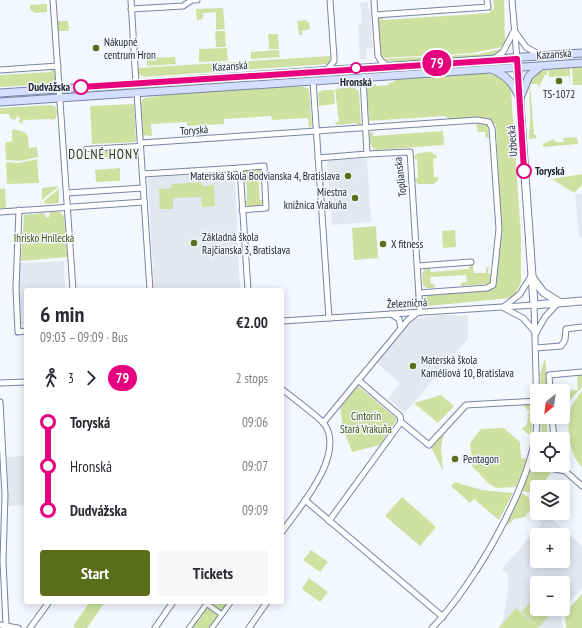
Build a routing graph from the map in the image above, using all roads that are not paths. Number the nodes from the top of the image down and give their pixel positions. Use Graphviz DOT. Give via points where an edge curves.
graph roads {
  1 [pos="53,0"];
  2 [pos="131,0"];
  3 [pos="197,0"];
  4 [pos="330,0"];
  5 [pos="374,0"];
  6 [pos="488,0"];
  7 [pos="512,0"];
  8 [pos="131,9"];
  9 [pos="375,15"];
  10 [pos="515,30"];
  11 [pos="582,53"];
  12 [pos="544,57"];
  13 [pos="517,59"];
  14 [pos="493,60"];
  15 [pos="582,63"];
  16 [pos="58,66"];
  17 [pos="387,66"];
  18 [pos="542,66"];
  19 [pos="517,67"];
  20 [pos="492,69"];
  21 [pos="0,70"];
  22 [pos="327,70"];
  23 [pos="363,77"];
  24 [pos="313,81"];
  25 [pos="136,83"];
  26 [pos="60,88"];
  27 [pos="0,92"];
  28 [pos="137,93"];
  29 [pos="520,98"];
  30 [pos="61,99"];
  31 [pos="0,102"];
  32 [pos="366,128"];
  33 [pos="316,132"];
  34 [pos="139,144"];
  35 [pos="86,149"];
  36 [pos="367,154"];
  37 [pos="318,158"];
  38 [pos="240,168"];
  39 [pos="143,174"];
  40 [pos="143,188"];
  41 [pos="67,193"];
  42 [pos="144,202"];
  43 [pos="68,207"];
  44 [pos="19,210"];
  45 [pos="242,210"];
  46 [pos="0,212"];
  47 [pos="471,262"];
  48 [pos="418,266"];
  49 [pos="531,276"];
  50 [pos="73,288"];
  51 [pos="150,288"];
  52 [pos="248,288"];
  53 [pos="420,292"];
  54 [pos="582,301"];
  55 [pos="559,302"];
  56 [pos="534,305"];
  57 [pos="503,307"];
  58 [pos="420,312"];
  59 [pos="391,314"];
  60 [pos="329,318"];
  61 [pos="284,321"];
  62 [pos="582,327"];
  63 [pos="401,328"];
  64 [pos="24,331"];
  65 [pos="536,333"];
  66 [pos="536,348"];
  67 [pos="582,372"];
  68 [pos="358,380"];
  69 [pos="24,382"];
  70 [pos="0,383"];
  71 [pos="536,384"];
  72 [pos="550,384"];
  73 [pos="284,391"];
  74 [pos="530,401"];
  75 [pos="0,402"];
  76 [pos="401,422"];
  77 [pos="324,423"];
  78 [pos="537,424"];
  79 [pos="529,464"];
  80 [pos="566,472"];
  81 [pos="582,486"];
  82 [pos="306,500"];
  83 [pos="329,521"];
  84 [pos="284,527"];
  85 [pos="48,604"];
  86 [pos="172,604"];
  87 [pos="206,604"];
  88 [pos="208,604"];
  89 [pos="228,604"];
  90 [pos="266,604"];
  91 [pos="221,614"];
  92 [pos="443,617"];
  93 [pos="3,625"];
  94 [pos="18,628"];
  95 [pos="32,628"];
  96 [pos="155,628"];
  97 [pos="189,628"];
  98 [pos="212,628"];
  99 [pos="249,628"];
  100 [pos="432,628"];
  1 -- 16 [label="street"];
  2 -- 8 [label="street"];
  3 -- 8 [label="street" via="183,6"];
  4 -- 22 [label="street" via="334,61"];
  5 -- 9 [label="street"];
  6 -- 9 [label="street" via="488,7"];
  7 -- 10 [label="street, Uzbecká"];
  8 -- 25 [label="street"];
  9 -- 17 [label="street" via="378,56"];
  10 -- 12 [label="street" via="526,47"];
  10 -- 13 [label="street, Uzbecká"];
  10 -- 14 [label="street" via="503,52"];
  11 -- 12 [label="main road, Kazanská"];
  12 -- 13 [label="main road, Kazanská"];
  13 -- 14 [label="main road, Kazanská"];
  13 -- 19 [label="street, Uzbecká"];
  14 -- 17 [label="main road, Kazanská"];
  15 -- 18 [label="main road, Kazanská"];
  16 -- 21 [label="street"];
  16 -- 26 [label="street"];
  17 -- 22 [label="main road, Kazanská"];
  18 -- 19 [label="main road, Kazanská"];
  18 -- 29 [label="main road" via="529,76"];
  19 -- 20 [label="main road, Kazanská"];
  19 -- 29 [label="street, Uzbecká"];
  20 -- 23 [label="main road, Kazanská"];
  20 -- 29 [label="main road" via="512,82"];
  22 -- 25 [label="main road, Kazanská"];
  23 -- 24 [label="main road, Kazanská"];
  23 -- 32 [label="street"];
  24 -- 28 [label="main road, Kazanská"];
  24 -- 33 [label="street"];
  25 -- 26 [label="main road, Kazanská"];
  26 -- 27 [label="main road, Kazanská"];
  26 -- 30 [label="street"];
  28 -- 30 [label="main road, Kazanská"];
  28 -- 34 [label="street"];
  29 -- 49 [label="street, Uzbecká"];
  30 -- 31 [label="main road, Kazanská"];
  30 -- 41 [label="street"];
  32 -- 33 [label="street, Toryská"];
  32 -- 36 [label="street"];
  32 -- 53 [label="street, Toryská" via="477,120 491,124 499,229 493,285 487,288"];
  33 -- 34 [label="street, Toryská"];
  33 -- 37 [label="street"];
  34 -- 35 [label="street"];
  34 -- 39 [label="street"];
  36 -- 37 [label="street"];
  36 -- 48 [label="street, Toplianska" via="410,152"];
  37 -- 60 [label="street"];
  38 -- 39 [label="street"];
  38 -- 45 [label="street"];
  38 -- 45 [label="street" via="264,166 266,208"];
  39 -- 40 [label="street"];
  40 -- 41 [label="street"];
  40 -- 42 [label="street"];
  41 -- 43 [label="street"];
  42 -- 43 [label="street"];
  42 -- 51 [label="street"];
  43 -- 44 [label="street"];
  43 -- 50 [label="street"];
  44 -- 46 [label="street"];
  44 -- 64 [label="street" via="16,288 18,332"];
  45 -- 52 [label="street"];
  47 -- 48 [label="street"];
  48 -- 53 [label="street, Toplianska"];
  49 -- 55 [label="street" via="544,292"];
  49 -- 56 [label="street, Uzbecká"];
  49 -- 57 [label="street" via="520,294"];
  53 -- 58 [label="street, Toplianska"];
  54 -- 55 [label="street"];
  55 -- 56 [label="street"];
  55 -- 65 [label="street" via="545,316"];
  56 -- 57 [label="street, Železničná"];
  56 -- 65 [label="street"];
  57 -- 58 [label="street, Železničná"];
  57 -- 65 [label="street" via="523,318"];
  58 -- 59 [label="street, Železničná"];
  58 -- 63 [label="street" via="411,316"];
  59 -- 60 [label="street, Železničná"];
  59 -- 63 [label="street" via="398,317"];
  60 -- 61 [label="street, Železničná"];
  62 -- 66 [label="street" via="566,329 565,340 561,346"];
  63 -- 68 [label="street"];
  65 -- 66 [label="street"];
  66 -- 71 [label="street"];
  67 -- 72 [label="street" via="549,375"];
  68 -- 76 [label="street" via="400,416"];
  68 -- 77 [label="street"];
  69 -- 70 [label="street"];
  73 -- 77 [label="street"];
  74 -- 76 [label="street" via="466,405 429,444"];
  75 -- 93 [label="street" via="5,495"];
  76 -- 83 [label="street"];
  77 -- 82 [label="street" via="329,440 327,461"];
  78 -- 79 [label="street"];
  79 -- 92 [label="street" via="491,544"];
  80 -- 81 [label="street"];
  82 -- 83 [label="street"];
  82 -- 84 [label="street"];
  83 -- 92 [label="street"];
  85 -- 95 [label="street"];
  86 -- 96 [label="street"];
  87 -- 97 [label="street"];
  88 -- 91 [label="street"];
  89 -- 91 [label="street"];
  90 -- 99 [label="street"];
  91 -- 98 [label="street"];
  92 -- 100 [label="street"];
  93 -- 94 [label="street"];
}
